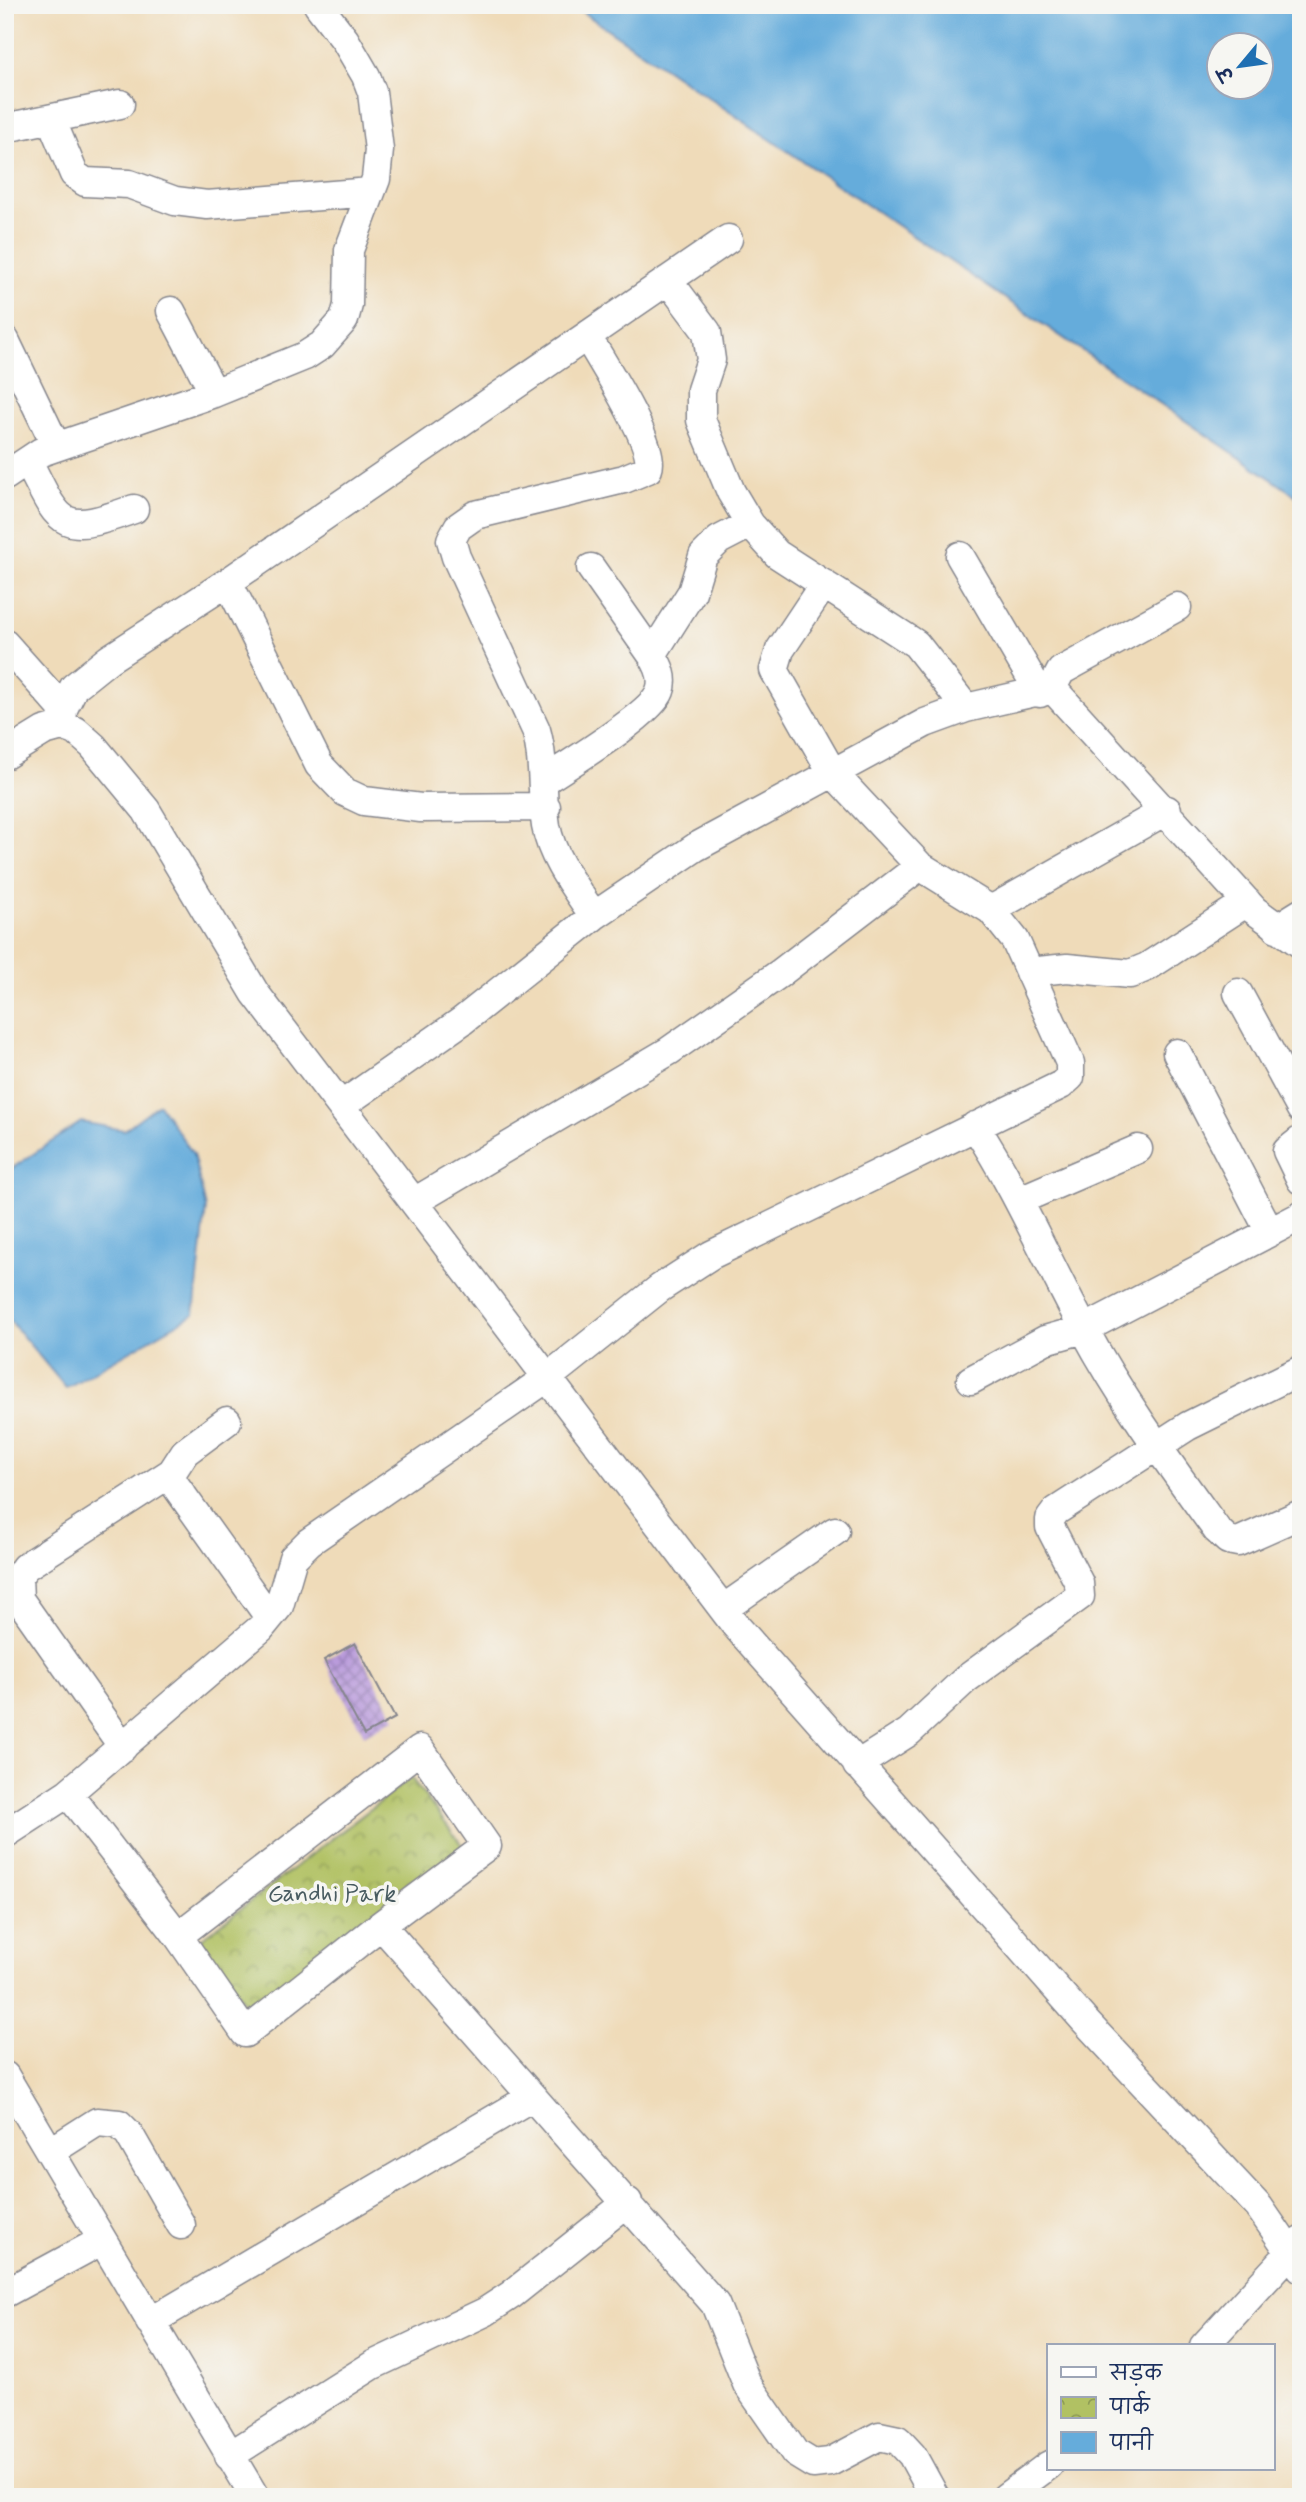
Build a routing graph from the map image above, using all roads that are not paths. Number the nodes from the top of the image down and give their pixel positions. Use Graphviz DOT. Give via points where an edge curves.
graph roads {
  1 [pos="318,5"];
  2 [pos="120,104"];
  3 [pos="51,119"];
  4 [pos="5,128"];
  5 [pos="371,192"];
  6 [pos="728,239"];
  7 [pos="668,280"];
  8 [pos="171,311"];
  9 [pos="587,336"];
  10 [pos="5,340"];
  11 [pos="214,393"];
  12 [pos="56,446"];
  13 [pos="16,469"];
  14 [pos="134,509"];
  15 [pos="750,524"];
  16 [pos="960,555"];
  17 [pos="591,568"];
  18 [pos="228,582"];
  19 [pos="824,583"];
  20 [pos="1177,607"];
  21 [pos="5,644"];
  22 [pos="652,655"];
  23 [pos="1046,690"];
  24 [pos="966,708"];
  25 [pos="63,718"];
  26 [pos="5,755"];
  27 [pos="832,772"];
  28 [pos="545,794"];
  29 [pos="1167,810"];
  30 [pos="920,866"];
  31 [pos="1247,902"];
  32 [pos="991,911"];
  33 [pos="1301,913"];
  34 [pos="594,916"];
  35 [pos="1277,928"];
  36 [pos="1301,944"];
  37 [pos="1029,972"];
  38 [pos="1238,993"];
  39 [pos="1177,1053"];
  40 [pos="342,1105"];
  41 [pos="1301,1109"];
  42 [pos="975,1126"];
  43 [pos="1301,1140"];
  44 [pos="1138,1149"];
  45 [pos="1301,1180"];
  46 [pos="1020,1200"];
  47 [pos="414,1202"];
  48 [pos="1301,1216"];
  49 [pos="1270,1232"];
  50 [pos="1084,1329"];
  51 [pos="1301,1370"];
  52 [pos="547,1378"];
  53 [pos="971,1380"];
  54 [pos="227,1421"];
  55 [pos="1157,1446"];
  56 [pos="172,1472"];
  57 [pos="1301,1514"];
  58 [pos="835,1531"];
  59 [pos="723,1609"];
  60 [pos="270,1617"];
  61 [pos="123,1747"];
  62 [pos="857,1765"];
  63 [pos="68,1793"];
  64 [pos="5,1833"];
  65 [pos="381,1924"];
  66 [pos="178,1936"];
  67 [pos="5,2076"];
  68 [pos="533,2096"];
  69 [pos="50,2152"];
  70 [pos="628,2202"];
  71 [pos="181,2225"];
  72 [pos="101,2241"];
  73 [pos="1297,2253"];
  74 [pos="5,2293"];
  75 [pos="150,2322"];
  76 [pos="1206,2344"];
  77 [pos="229,2456"];
  78 [pos="1047,2466"];
  79 [pos="255,2497"];
  80 [pos="935,2497"];
  81 [pos="1006,2497"];
  1 -- 5 [label="street" via="356,57 372,92 379,166"];
  2 -- 3 [label="street"];
  3 -- 4 [label="street"];
  3 -- 5 [label="street" via="74,174 85,181 129,184 175,201 207,205"];
  5 -- 11 [label="street" via="349,250 348,305 335,333 305,356"];
  6 -- 7 [label="street"];
  7 -- 9 [label="street"];
  7 -- 15 [label="street" via="707,332 711,360 701,390 701,420 731,492"];
  8 -- 11 [label="street"];
  9 -- 18 [label="street"];
  9 -- 28 [label="street" via="644,439 651,460 648,469 475,515 458,527 451,540 536,730"];
  10 -- 12 [label="street"];
  11 -- 12 [label="street"];
  12 -- 13 [label="street"];
  13 -- 14 [label="street" via="62,517 76,525"];
  15 -- 19 [label="street" via="777,554"];
  15 -- 22 [label="street" via="719,540 703,556 692,592"];
  16 -- 23 [label="street"];
  17 -- 22 [label="street"];
  18 -- 25 [label="street" via="87,676 74,687"];
  18 -- 28 [label="street" via="319,765 345,792 365,801 421,808"];
  19 -- 24 [label="street" via="916,645"];
  19 -- 27 [label="street" via="780,650 774,670"];
  20 -- 23 [label="street" via="1061,671"];
  21 -- 25 [label="street"];
  22 -- 28 [label="street" via="662,684 649,707"];
  23 -- 24 [label="street"];
  23 -- 29 [label="street"];
  24 -- 27 [label="street" via="925,723"];
  25 -- 26 [label="street"];
  25 -- 40 [label="street" via="93,746 146,810 255,993"];
  27 -- 30 [label="street"];
  27 -- 34 [label="street" via="696,846"];
  28 -- 34 [label="street" via="546,825 553,848"];
  29 -- 31 [label="street"];
  29 -- 32 [label="street"];
  30 -- 32 [label="street"];
  30 -- 47 [label="street" via="669,1051"];
  31 -- 35 [label="street"];
  31 -- 37 [label="street" via="1130,974 1067,968"];
  32 -- 37 [label="street" via="1019,947"];
  33 -- 35 [label="street"];
  34 -- 40 [label="street" via="462,1021"];
  35 -- 36 [label="street"];
  37 -- 42 [label="street" via="1065,1048 1070,1077"];
  38 -- 41 [label="street"];
  39 -- 49 [label="street"];
  40 -- 47 [label="street"];
  42 -- 46 [label="street"];
  42 -- 52 [label="street" via="711,1255 660,1288"];
  43 -- 45 [label="street" via="1287,1151"];
  44 -- 46 [label="street"];
  46 -- 50 [label="street"];
  47 -- 52 [label="street"];
  48 -- 49 [label="street"];
  49 -- 50 [label="street"];
  50 -- 53 [label="street" via="1045,1340"];
  50 -- 55 [label="street"];
  51 -- 55 [label="street"];
  52 -- 59 [label="street"];
  52 -- 60 [label="street" via="309,1542 293,1558 287,1586"];
  54 -- 56 [label="street" via="185,1452"];
  55 -- 57 [label="street" via="1228,1540 1250,1539"];
  55 -- 62 [label="street" via="1050,1519 1052,1535 1079,1583 1080,1596 966,1679 909,1732"];
  56 -- 60 [label="street" via="181,1496"];
  56 -- 61 [label="street" via="25,1567 18,1577 19,1599"];
  58 -- 59 [label="street"];
  59 -- 62 [label="street"];
  60 -- 61 [label="street"];
  61 -- 63 [label="street"];
  62 -- 73 [label="street"];
  63 -- 64 [label="street"];
  63 -- 66 [label="street"];
  65 -- 66 [label="street" via="245,2034"];
  65 -- 66 [label="street" via="487,1846 421,1749"];
  65 -- 68 [label="street"];
  67 -- 69 [label="street"];
  68 -- 70 [label="street"];
  68 -- 75 [label="street"];
  69 -- 71 [label="street" via="97,2122 119,2124"];
  69 -- 72 [label="street"];
  70 -- 77 [label="street" via="485,2312 373,2365"];
  70 -- 80 [label="street" via="715,2304 747,2384 795,2453 813,2465 830,2462 879,2436 898,2440 912,2455"];
  72 -- 74 [label="street"];
  72 -- 75 [label="street"];
  73 -- 76 [label="street"];
  75 -- 77 [label="street"];
  77 -- 79 [label="street"];
  78 -- 81 [label="street"];
}
